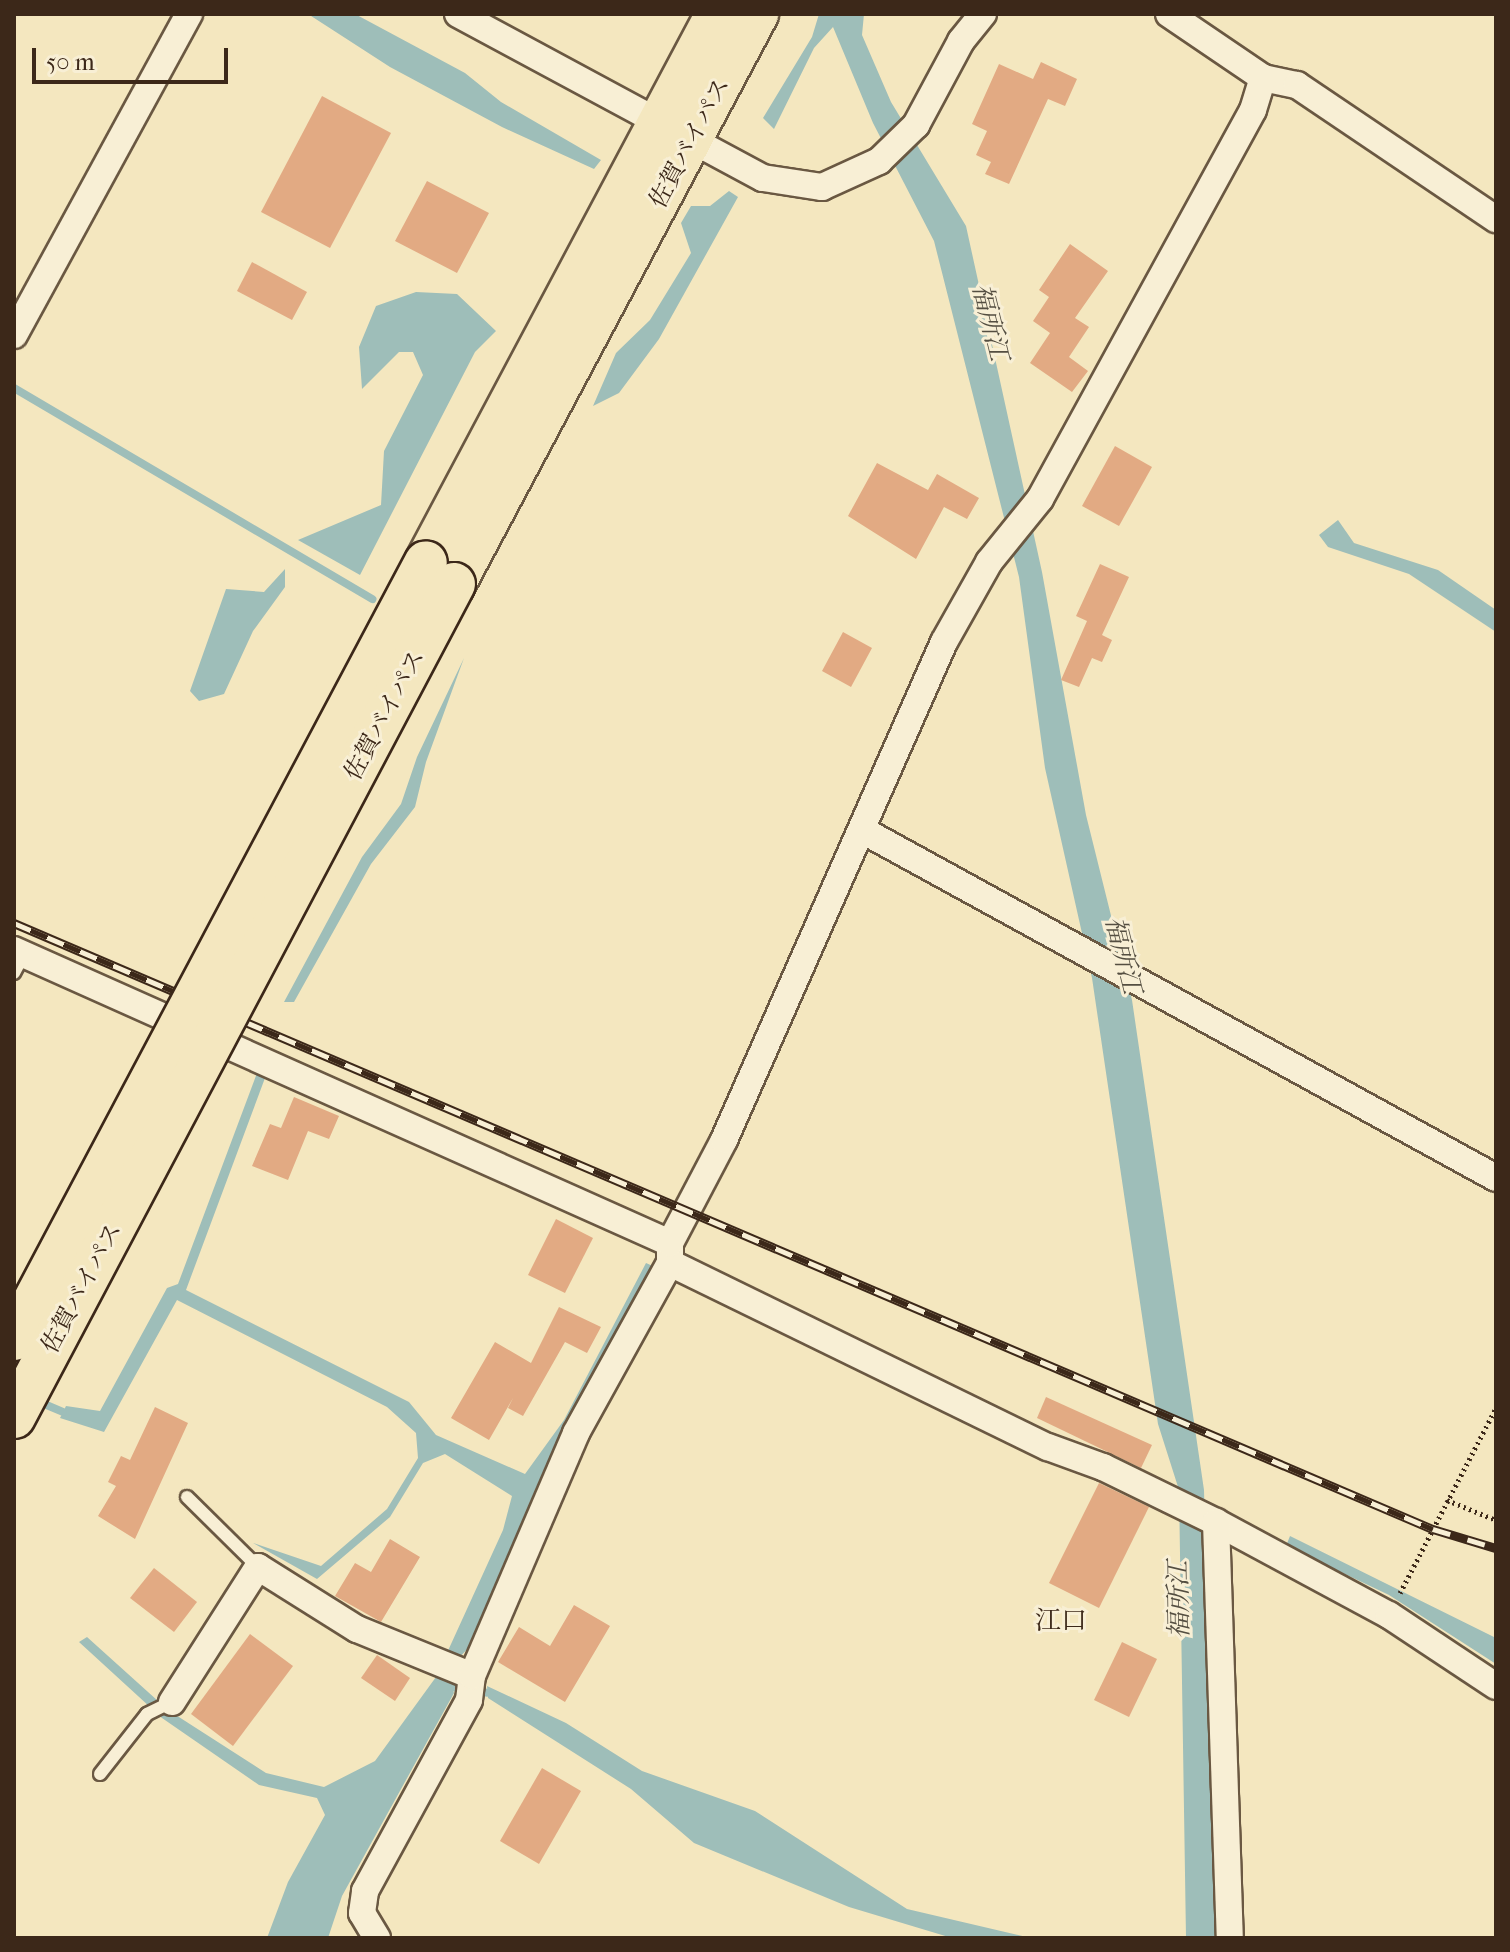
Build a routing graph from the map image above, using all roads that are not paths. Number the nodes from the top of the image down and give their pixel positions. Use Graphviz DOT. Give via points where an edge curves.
graph roads {
  1 [pos="189,14"];
  2 [pos="458,14"];
  3 [pos="717,14"];
  4 [pos="757,14"];
  5 [pos="983,14"];
  6 [pos="1169,14"];
  7 [pos="1263,78"];
  8 [pos="676,131"];
  9 [pos="1496,219"];
  10 [pos="14,335"];
  11 [pos="440,573"];
  12 [pos="862,830"];
  13 [pos="17,959"];
  14 [pos="1496,1178"];
  15 [pos="670,1253"];
  16 [pos="14,1339"];
  17 [pos="14,1417"];
  18 [pos="187,1497"];
  19 [pos="1216,1522"];
  20 [pos="258,1567"];
  21 [pos="468,1683"];
  22 [pos="1496,1686"];
  23 [pos="172,1702"];
  24 [pos="100,1774"];
  25 [pos="377,1938"];
  26 [pos="1230,1938"];
  1 -- 10 [label="street"];
  2 -- 8 [label="street"];
  3 -- 8 [label="highway, 佐賀バイパス"];
  4 -- 8 [label="highway, 佐賀バイパス"];
  5 -- 8 [label="street" via="961,41 916,125 879,161 822,187 763,178"];
  6 -- 7 [label="street"];
  7 -- 9 [label="street" via="1297,85"];
  7 -- 12 [label="street" via="1253,110 1040,499 989,562 944,642"];
  8 -- 11 [label="highway, 佐賀バイパス"];
  11 -- 16 [label="highway, 佐賀バイパス, bridge"];
  11 -- 17 [label="highway, 佐賀バイパス, bridge"];
  12 -- 14 [label="street"];
  12 -- 15 [label="street"];
  13 -- 15 [label="street"];
  15 -- 19 [label="street" via="1048,1447"];
  15 -- 21 [label="street" via="576,1433"];
  18 -- 20 [label="lane"];
  19 -- 22 [label="street" via="1389,1615"];
  19 -- 26 [label="street"];
  20 -- 21 [label="street" via="357,1629"];
  20 -- 23 [label="street"];
  21 -- 25 [label="street" via="365,1891 362,1913"];
  23 -- 24 [label="lane" via="147,1714"];
}
